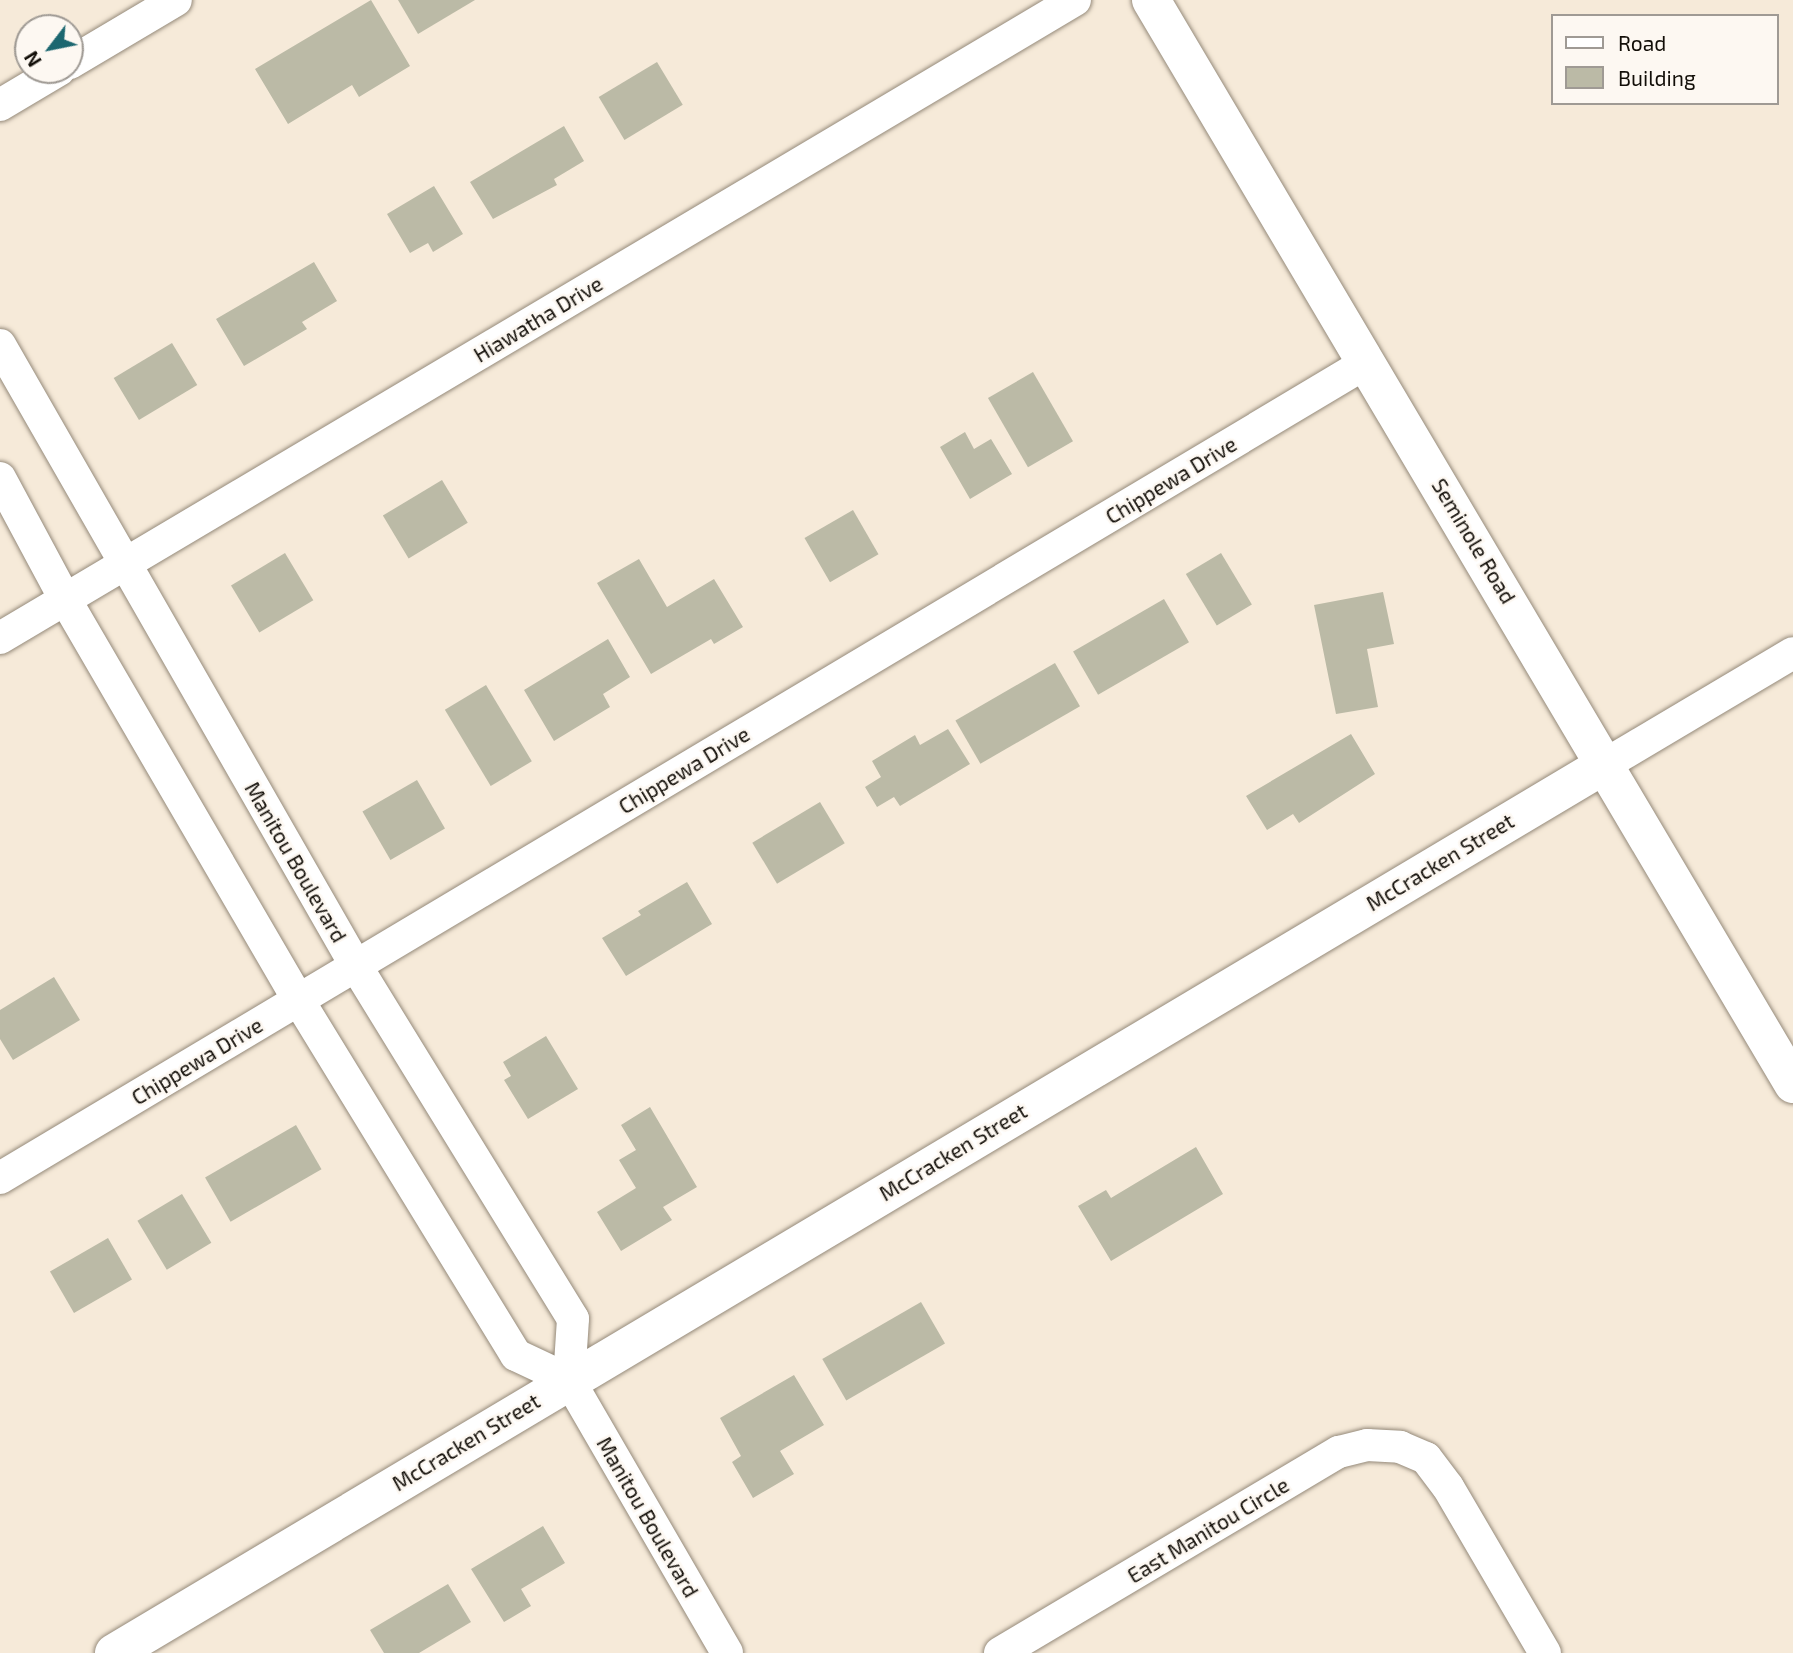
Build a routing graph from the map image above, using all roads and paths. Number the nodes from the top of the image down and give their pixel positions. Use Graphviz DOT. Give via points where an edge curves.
graph roads {
  1 [pos="176,0"];
  2 [pos="1075,0"];
  3 [pos="1151,0"];
  4 [pos="84,55"];
  5 [pos="35,84"];
  6 [pos="0,105"];
  7 [pos="0,345"];
  8 [pos="1368,362"];
  9 [pos="0,478"];
  10 [pos="124,565"];
  11 [pos="65,599"];
  12 [pos="0,638"];
  13 [pos="1793,653"];
  14 [pos="1606,764"];
  15 [pos="356,966"];
  16 [pos="299,1001"];
  17 [pos="1793,1084"];
  18 [pos="0,1178"];
  19 [pos="569,1380"];
  20 [pos="114,1653"];
  21 [pos="727,1653"];
  22 [pos="1000,1653"];
  23 [pos="1545,1653"];
  1 -- 4 [label="street"];
  2 -- 10 [label="street, Hiawatha Drive"];
  3 -- 8 [label="street, Seminole Road"];
  5 -- 6 [label="street"];
  7 -- 10 [label="street, Manitou Boulevard"];
  8 -- 14 [label="street, Seminole Road"];
  8 -- 15 [label="street, Chippewa Drive"];
  9 -- 11 [label="street"];
  10 -- 11 [label="street, Hiawatha Drive"];
  10 -- 15 [label="street, Manitou Boulevard"];
  11 -- 12 [label="street, Hiawatha Drive"];
  11 -- 16 [label="street"];
  13 -- 14 [label="street, McCracken Street"];
  14 -- 17 [label="street, Seminole Road"];
  14 -- 19 [label="street, McCracken Street"];
  15 -- 16 [label="street, Chippewa Drive"];
  15 -- 19 [label="street, Manitou Boulevard" via="573,1319"];
  16 -- 18 [label="street, Chippewa Drive"];
  16 -- 19 [label="street" via="516,1355"];
  19 -- 20 [label="street, McCracken Street"];
  19 -- 21 [label="street, Manitou Boulevard"];
  22 -- 23 [label="street, East Manitou Circle" via="1339,1452 1367,1445 1400,1447 1426,1458 1448,1487"];
}
